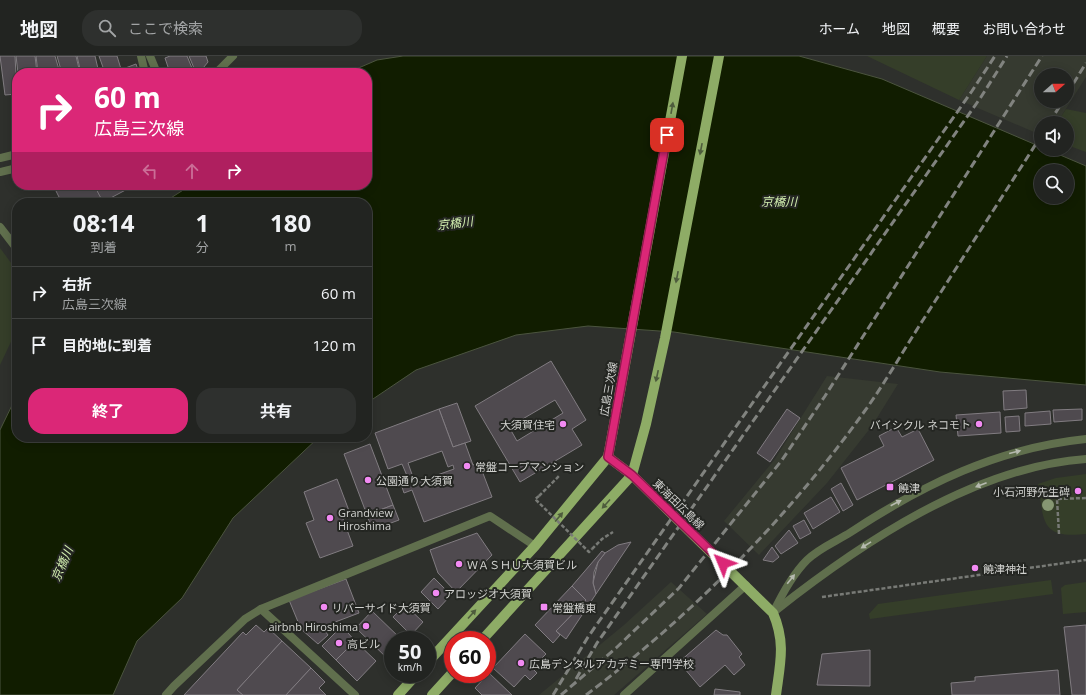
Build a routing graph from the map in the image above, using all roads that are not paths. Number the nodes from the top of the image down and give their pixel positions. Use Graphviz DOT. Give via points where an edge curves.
graph roads {
  1 [pos="141,56"];
  2 [pos="150,56"];
  3 [pos="233,56"];
  4 [pos="682,56"];
  5 [pos="719,56"];
  6 [pos="144,68"];
  7 [pos="155,68"];
  8 [pos="221,68"];
  9 [pos="12,155"];
  10 [pos="0,158"];
  11 [pos="12,169"];
  12 [pos="0,172"];
  13 [pos="0,227"];
  14 [pos="12,243"];
  15 [pos="1086,439"];
  16 [pos="608,457"];
  17 [pos="1086,459"];
  18 [pos="632,475"];
  19 [pos="534,546"];
  20 [pos="746,585"];
  21 [pos="261,609"];
  22 [pos="773,613"];
  23 [pos="490,631"];
  24 [pos="436,653"];
  25 [pos="444,682"];
  26 [pos="409,683"];
  27 [pos="166,695"];
  28 [pos="355,695"];
  29 [pos="398,695"];
  30 [pos="432,695"];
  31 [pos="624,695"];
  32 [pos="776,695"];
  1 -- 6 [label="street"];
  2 -- 7 [label="street"];
  3 -- 8 [label="street"];
  16 -- 4 [label="main road, 広島三次線, one-way"];
  5 -- 18 [label="main road, one-way" via="666,338"];
  9 -- 10 [label="street"];
  11 -- 12 [label="street"];
  13 -- 14 [label="street"];
  22 -- 15 [label="street, one-way" via="787,583 808,559 892,505 973,467 1008,454 1054,443"];
  16 -- 18 [label="main road, 東海田広島線"];
  19 -- 16 [label="main road, 広島三次線, one-way"];
  17 -- 22 [label="street, one-way" via="1058,461 1014,473 946,500 901,523 861,548"];
  18 -- 20 [label="main road, 東海田広島線"];
  18 -- 23 [label="main road, one-way"];
  19 -- 21 [label="street" via="490,516"];
  24 -- 19 [label="main road, 広島三次線, one-way"];
  20 -- 22 [label="main road, 東海田広島線"];
  20 -- 31 [label="street"];
  21 -- 27 [label="street" via="245,619"];
  21 -- 28 [label="street"];
  22 -- 32 [label="main road, 東海田広島線" via="780,628 782,644"];
  25 -- 30 [label="main road"];
  26 -- 29 [label="main road"];
}
